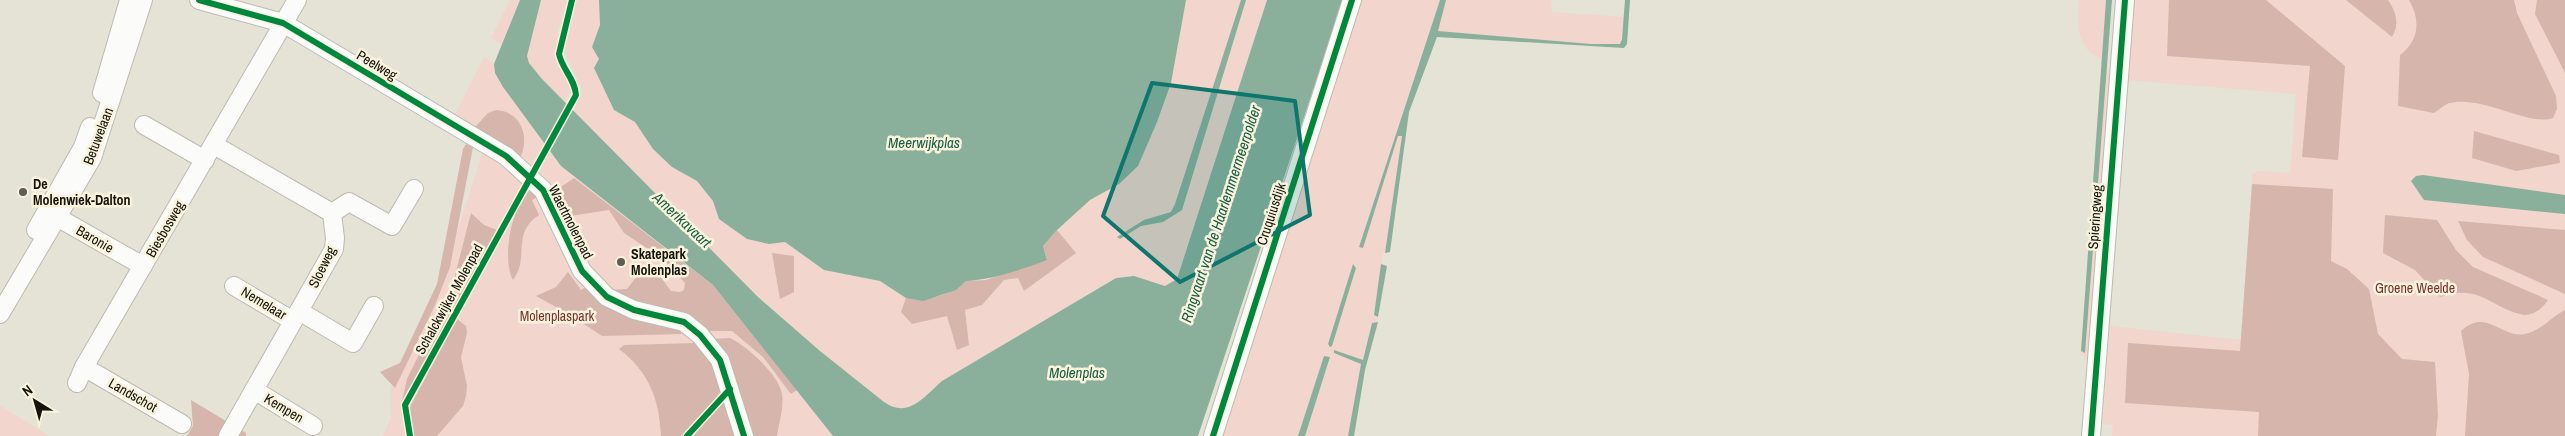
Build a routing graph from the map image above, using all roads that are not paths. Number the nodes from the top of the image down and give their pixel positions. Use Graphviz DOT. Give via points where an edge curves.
graph roads {
  1 [pos="129,0"];
  2 [pos="143,0"];
  3 [pos="200,0"];
  4 [pos="297,0"];
  5 [pos="1352,0"];
  6 [pos="2125,0"];
  7 [pos="283,23"];
  8 [pos="144,125"];
  9 [pos="210,152"];
  10 [pos="530,178"];
  11 [pos="414,189"];
  12 [pos="332,213"];
  13 [pos="52,215"];
  14 [pos="143,266"];
  15 [pos="234,286"];
  16 [pos="2,302"];
  17 [pos="374,306"];
  18 [pos="296,316"];
  19 [pos="84,367"];
  20 [pos="77,383"];
  21 [pos="254,390"];
  22 [pos="182,424"];
  23 [pos="314,426"];
  24 [pos="228,436"];
  25 [pos="744,436"];
  26 [pos="1213,436"];
  27 [pos="2091,436"];
  1 -- 13 [label="street, Betuwelaan" via="83,147"];
  2 -- 13 [label="street, Betuwelaan" via="92,158"];
  3 -- 7 [label="street, Peelweg"];
  4 -- 7 [label="street, Biesbosweg"];
  5 -- 26 [label="street, Cruquiusdijk"];
  6 -- 27 [label="street, Spieringweg"];
  7 -- 9 [label="street, Biesbosweg"];
  7 -- 10 [label="street, Peelweg" via="506,156"];
  8 -- 9 [label="street"];
  9 -- 12 [label="street"];
  9 -- 14 [label="street, Biesbosweg"];
  10 -- 25 [label="street, Waertmolenpad" via="545,193 582,271 607,297 634,310 684,322 700,335 720,360"];
  11 -- 12 [label="street" via="392,226 349,202"];
  12 -- 18 [label="street, Sloeweg" via="334,249"];
  13 -- 14 [label="street, Baronie"];
  13 -- 16 [label="street, Betuwelaan"];
  14 -- 19 [label="street, Biesbosweg"];
  15 -- 18 [label="street, Nemelaar"];
  17 -- 18 [label="street" via="353,343"];
  18 -- 21 [label="street, Sloeweg"];
  19 -- 20 [label="street, Biesbosweg"];
  19 -- 22 [label="street, Landschot"];
  21 -- 23 [label="street, Kempen"];
  21 -- 24 [label="street, Sloeweg"];
}
